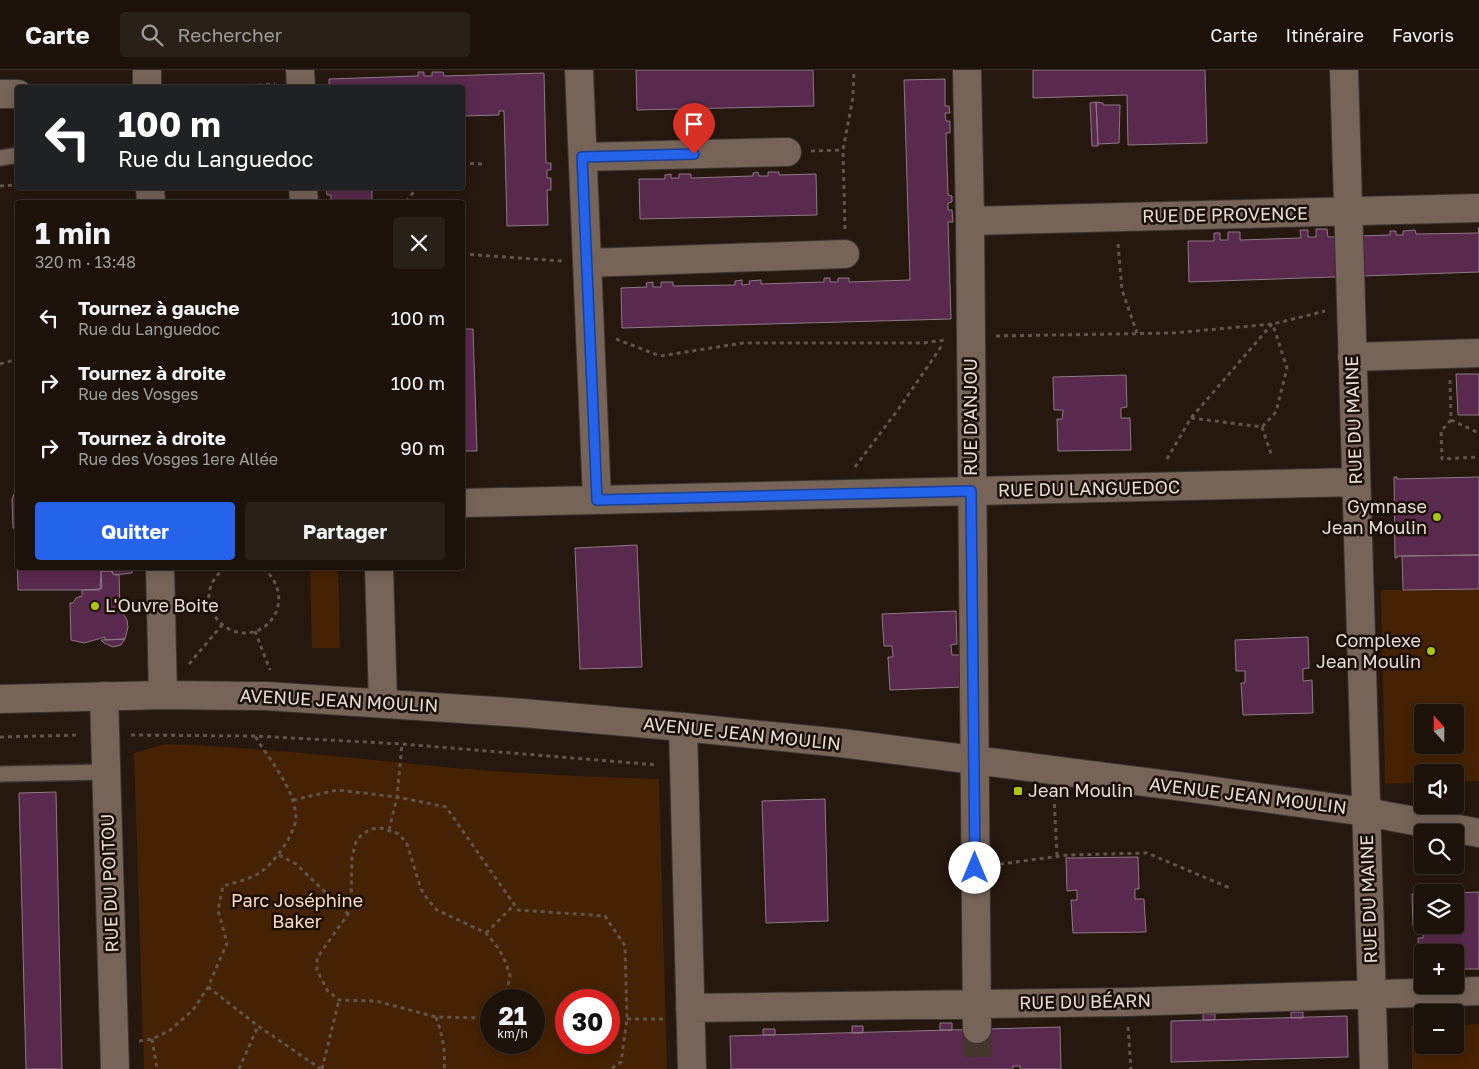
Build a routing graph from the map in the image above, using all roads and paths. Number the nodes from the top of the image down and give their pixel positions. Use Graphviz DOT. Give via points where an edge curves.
graph roads {
  1 [pos="147,70"];
  2 [pos="579,70"];
  3 [pos="854,70"];
  4 [pos="967,70"];
  5 [pos="1344,70"];
  6 [pos="300,80"];
  7 [pos="148,85"];
  8 [pos="238,85"];
  9 [pos="0,94"];
  10 [pos="15,94"];
  11 [pos="787,152"];
  12 [pos="15,156"];
  13 [pos="582,157"];
  14 [pos="0,158"];
  15 [pos="465,163"];
  16 [pos="483,164"];
  17 [pos="15,185"];
  18 [pos="0,186"];
  19 [pos="415,190"];
  20 [pos="407,200"];
  21 [pos="1479,208"];
  22 [pos="1348,212"];
  23 [pos="1117,218"];
  24 [pos="970,221"];
  25 [pos="465,254"];
  26 [pos="845,254"];
  27 [pos="587,263"];
  28 [pos="1351,304"];
  29 [pos="1273,324"];
  30 [pos="590,328"];
  31 [pos="1137,333"];
  32 [pos="970,336"];
  33 [pos="1450,354"];
  34 [pos="1479,354"];
  35 [pos="1352,357"];
  36 [pos="15,360"];
  37 [pos="0,364"];
  38 [pos="1191,418"];
  39 [pos="1451,420"];
  40 [pos="1479,433"];
  41 [pos="1479,457"];
  42 [pos="1356,482"];
  43 [pos="1151,487"];
  44 [pos="971,491"];
  45 [pos="833,494"];
  46 [pos="597,500"];
  47 [pos="465,503"];
  48 [pos="160,570"];
  49 [pos="223,570"];
  50 [pos="266,570"];
  51 [pos="379,570"];
  52 [pos="222,625"];
  53 [pos="255,631"];
  54 [pos="163,695"];
  55 [pos="104,696"];
  56 [pos="280,696"];
  57 [pos="0,699"];
  58 [pos="383,702"];
  59 [pos="683,727"];
  60 [pos="106,734"];
  61 [pos="0,736"];
  62 [pos="254,736"];
  63 [pos="402,744"];
  64 [pos="974,761"];
  65 [pos="684,767"];
  66 [pos="1053,771"];
  67 [pos="106,772"];
  68 [pos="0,774"];
  69 [pos="397,797"];
  70 [pos="292,800"];
  71 [pos="1366,812"];
  72 [pos="389,830"];
  73 [pos="1479,833"];
  74 [pos="279,855"];
  75 [pos="1057,856"];
  76 [pos="975,868"];
  77 [pos="1230,888"];
  78 [pos="514,905"];
  79 [pos="348,914"];
  80 [pos="486,933"];
  81 [pos="208,987"];
  82 [pos="508,989"];
  83 [pos="1479,991"];
  84 [pos="1372,994"];
  85 [pos="339,1000"];
  86 [pos="1126,1002"];
  87 [pos="690,1013"];
  88 [pos="436,1017"];
  89 [pos="977,1017"];
  90 [pos="480,1018"];
  91 [pos="627,1019"];
  92 [pos="258,1026"];
  93 [pos="152,1039"];
  94 [pos="115,1057"];
  95 [pos="156,1069"];
  96 [pos="238,1069"];
  97 [pos="322,1069"];
  98 [pos="444,1069"];
  99 [pos="611,1069"];
  100 [pos="692,1069"];
  101 [pos="1131,1069"];
  102 [pos="1374,1069"];
  1 -- 7 [label="street"];
  2 -- 13 [label="street"];
  3 -- 26 [label="path" via="853,97 843,150"];
  4 -- 24 [label="street, RUE D'ANJOU"];
  5 -- 22 [label="street, RUE DU MAINE"];
  6 -- 8 [label="path"];
  9 -- 10 [label="street"];
  11 -- 13 [label="street"];
  12 -- 14 [label="lane"];
  13 -- 27 [label="street"];
  15 -- 16 [label="path"];
  17 -- 18 [label="path"];
  19 -- 20 [label="path"];
  21 -- 22 [label="street, RUE DE PROVENCE"];
  22 -- 23 [label="street, RUE DE PROVENCE"];
  22 -- 28 [label="street, RUE DU MAINE"];
  23 -- 24 [label="street, RUE DE PROVENCE"];
  23 -- 31 [label="path" via="1122,290"];
  24 -- 32 [label="street, RUE D'ANJOU"];
  25 -- 27 [label="path"];
  26 -- 27 [label="street"];
  27 -- 30 [label="street"];
  28 -- 29 [label="path"];
  28 -- 35 [label="street, RUE DU MAINE"];
  29 -- 31 [label="path"];
  29 -- 38 [label="path"];
  29 -- 38 [label="path" via="1287,368 1276,412 1262,427"];
  30 -- 45 [label="path" via="660,356 743,343 923,343 947,340"];
  30 -- 46 [label="street"];
  31 -- 32 [label="path"];
  32 -- 44 [label="street, RUE D'ANJOU"];
  33 -- 34 [label="street"];
  33 -- 35 [label="street"];
  33 -- 39 [label="path"];
  35 -- 42 [label="street, RUE DU MAINE"];
  36 -- 37 [label="path"];
  38 -- 43 [label="path"];
  39 -- 40 [label="path"];
  39 -- 41 [label="path" via="1441,431 1442,459"];
  42 -- 43 [label="street, RUE DU LANGUEDOC"];
  42 -- 71 [label="street, RUE DU MAINE"];
  43 -- 44 [label="street, RUE DU LANGUEDOC"];
  44 -- 45 [label="street, RUE DU LANGUEDOC"];
  44 -- 64 [label="street, RUE D'ANJOU"];
  45 -- 46 [label="street, RUE DU LANGUEDOC"];
  46 -- 47 [label="street, RUE DU LANGUEDOC"];
  48 -- 54 [label="street"];
  49 -- 52 [label="path" via="212,582 209,593 214,616"];
  50 -- 53 [label="path" via="277,584 280,595 278,607 265,626"];
  51 -- 58 [label="street"];
  52 -- 53 [label="path" via="238,632"];
  52 -- 54 [label="path"];
  53 -- 56 [label="path"];
  54 -- 55 [label="street, AVENUE JEAN MOULIN"];
  54 -- 56 [label="street, AVENUE JEAN MOULIN"];
  55 -- 57 [label="street, AVENUE JEAN MOULIN"];
  55 -- 60 [label="street, RUE DU POITOU"];
  56 -- 58 [label="street, AVENUE JEAN MOULIN"];
  58 -- 59 [label="street, AVENUE JEAN MOULIN"];
  59 -- 64 [label="street, AVENUE JEAN MOULIN"];
  59 -- 65 [label="street"];
  60 -- 61 [label="path"];
  60 -- 62 [label="path"];
  60 -- 67 [label="street, RUE DU POITOU"];
  62 -- 63 [label="path"];
  62 -- 70 [label="path" via="284,781"];
  63 -- 65 [label="path"];
  63 -- 69 [label="path"];
  64 -- 66 [label="street, AVENUE JEAN MOULIN"];
  64 -- 76 [label="street, RUE D'ANJOU"];
  65 -- 87 [label="street"];
  66 -- 71 [label="street, AVENUE JEAN MOULIN"];
  66 -- 75 [label="path"];
  67 -- 68 [label="lane"];
  67 -- 94 [label="street, RUE DU POITOU"];
  69 -- 70 [label="path" via="337,790"];
  69 -- 72 [label="path"];
  69 -- 78 [label="path" via="446,807"];
  70 -- 74 [label="path" via="296,819"];
  71 -- 73 [label="street, AVENUE JEAN MOULIN"];
  71 -- 84 [label="street, RUE DU MAINE"];
  72 -- 79 [label="path" via="372,829 356,842"];
  72 -- 80 [label="path" via="399,834 407,844 421,889 437,910"];
  74 -- 79 [label="path" via="296,864"];
  74 -- 81 [label="path" via="262,872 223,886 218,910 227,943"];
  75 -- 76 [label="path"];
  75 -- 77 [label="path" via="1147,854"];
  76 -- 89 [label="street, RUE D'ANJOU"];
  78 -- 80 [label="path"];
  78 -- 91 [label="path" via="518,910 605,916 625,946"];
  79 -- 85 [label="path" via="318,958 317,970 322,982"];
  80 -- 82 [label="path" via="499,949 508,970"];
  81 -- 92 [label="path"];
  81 -- 93 [label="path" via="193,1010 170,1031"];
  83 -- 84 [label="street, RUE DU BÉARN"];
  84 -- 86 [label="street, RUE DU BÉARN"];
  84 -- 102 [label="street, RUE DU MAINE"];
  85 -- 88 [label="path" via="376,1001"];
  85 -- 97 [label="path"];
  86 -- 89 [label="street, RUE DU BÉARN"];
  86 -- 101 [label="path"];
  87 -- 89 [label="street, RUE DU BÉARN"];
  87 -- 91 [label="path"];
  87 -- 100 [label="street"];
  88 -- 90 [label="path"];
  88 -- 98 [label="path" via="445,1054"];
  91 -- 99 [label="path" via="621,1062"];
  92 -- 96 [label="path"];
  92 -- 97 [label="path"];
  93 -- 94 [label="path"];
  93 -- 95 [label="path"];
}
